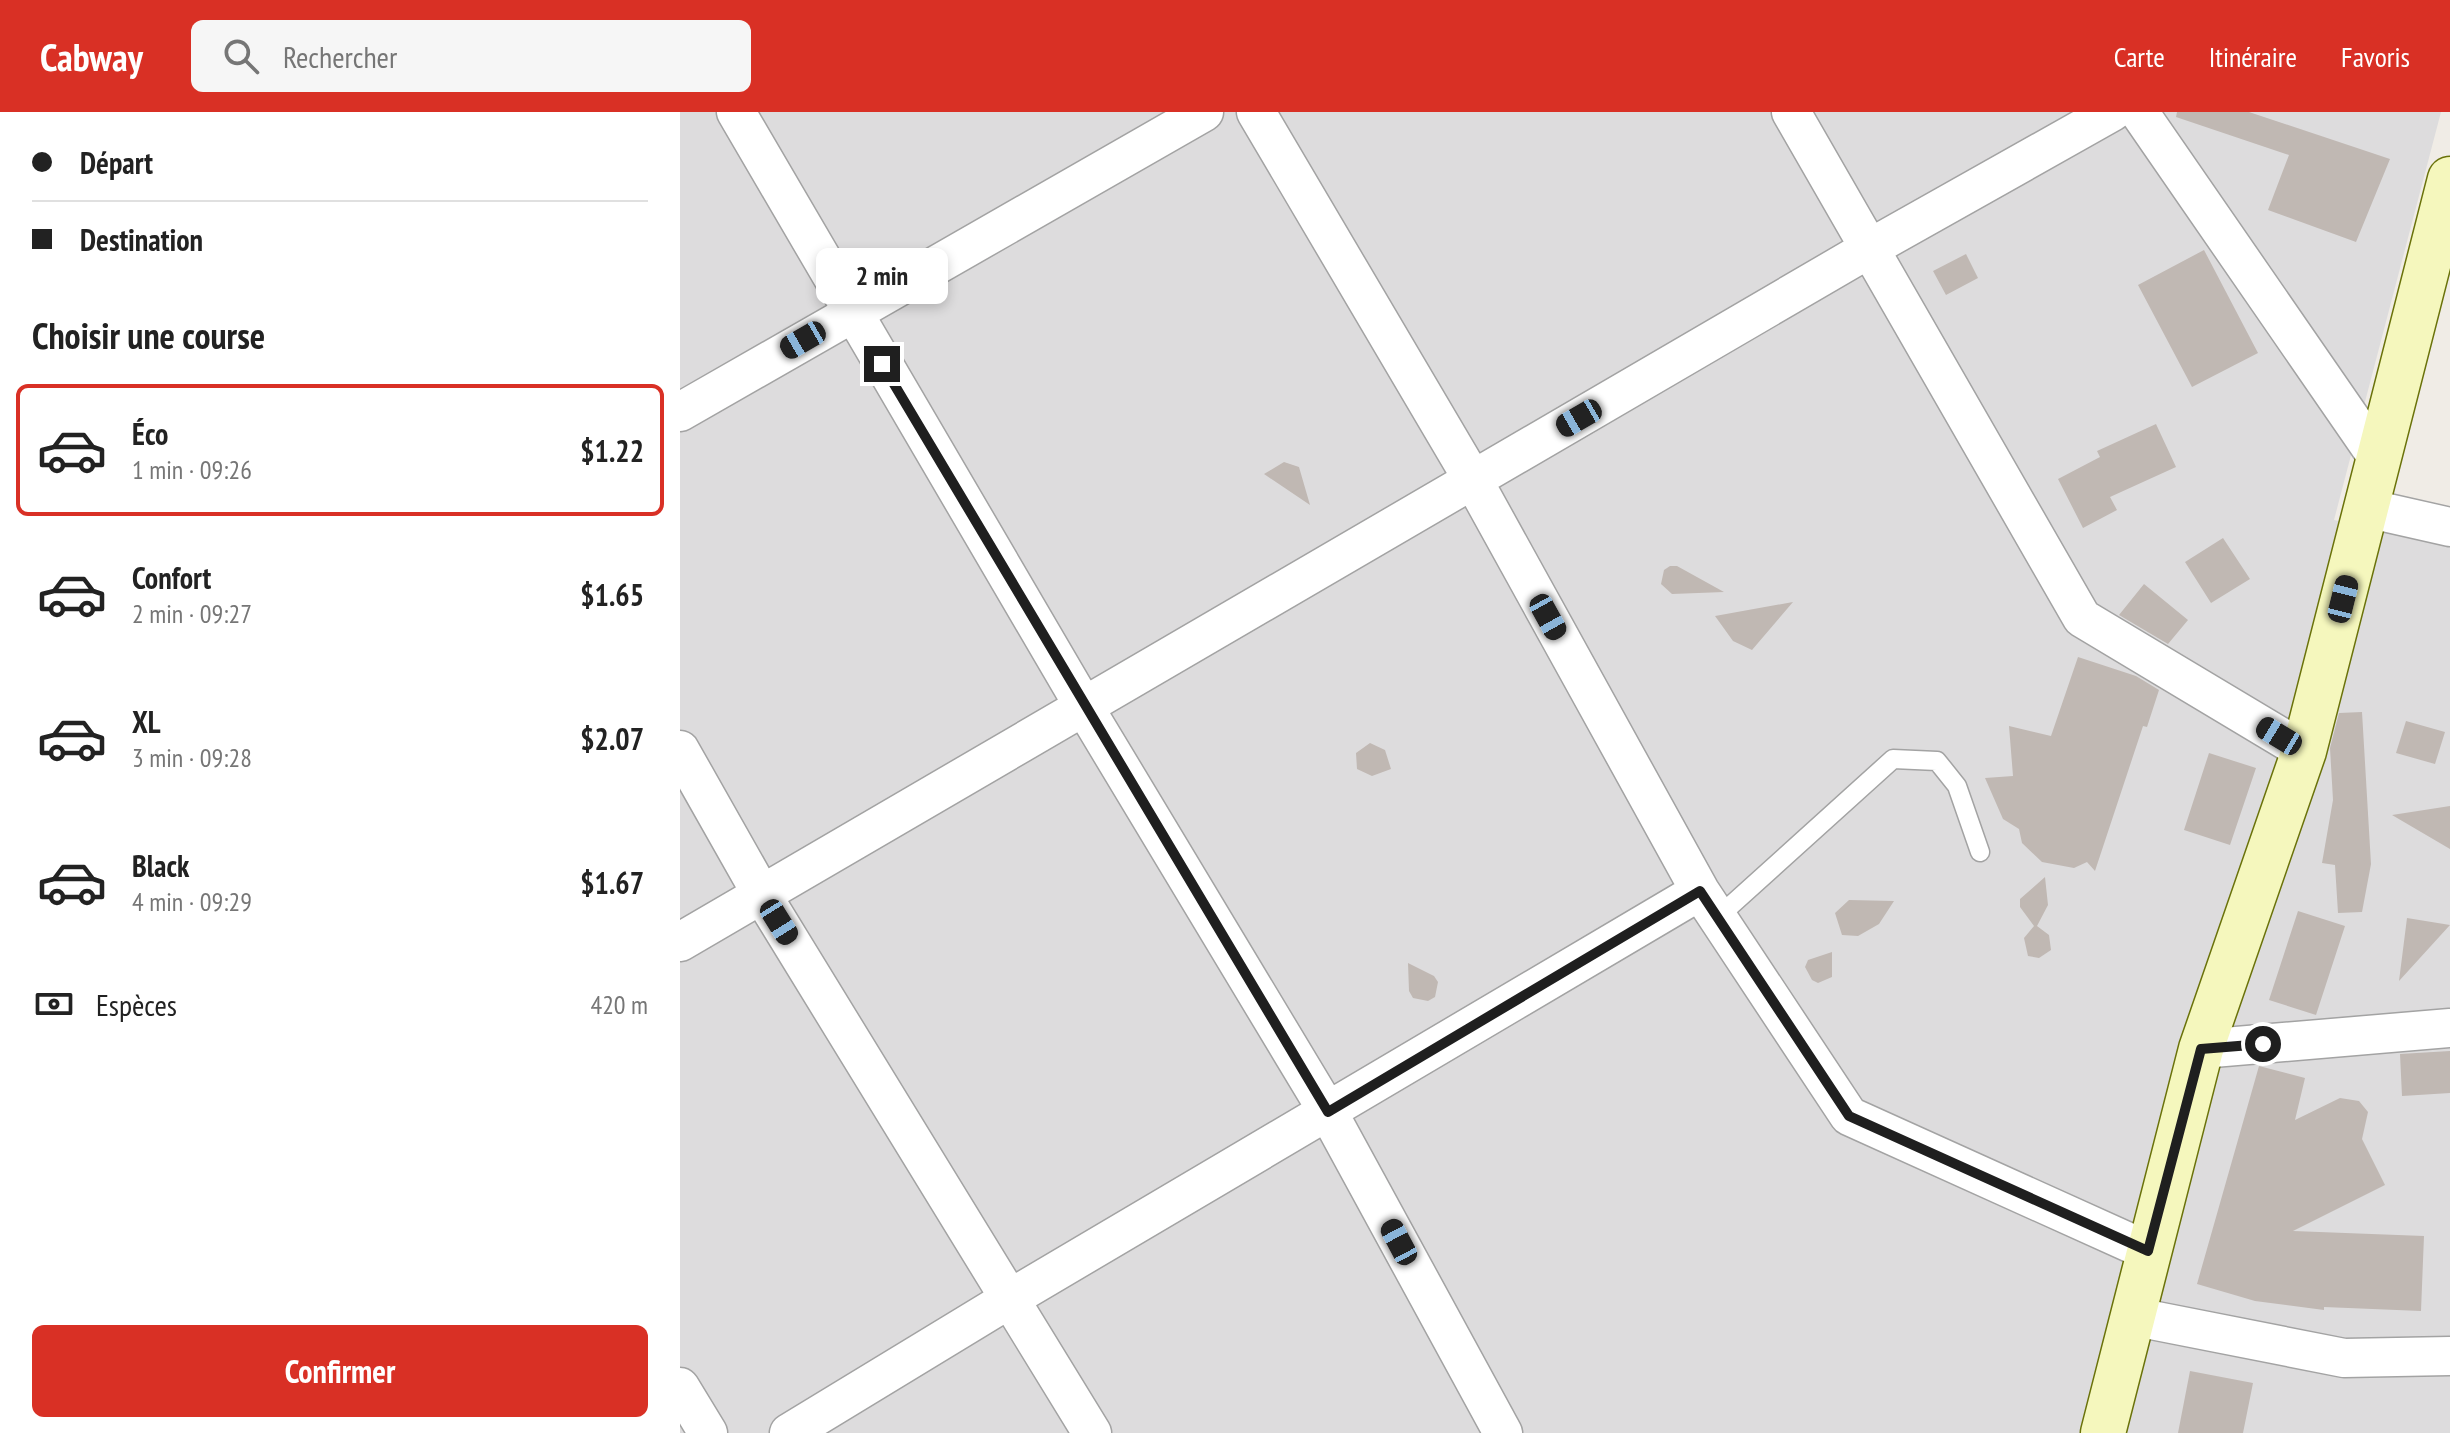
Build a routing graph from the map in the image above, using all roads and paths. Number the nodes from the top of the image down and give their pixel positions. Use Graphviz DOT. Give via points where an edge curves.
graph roads {
  1 [pos="736,112"];
  2 [pos="1204,112"];
  3 [pos="1256,112"];
  4 [pos="1791,112"];
  5 [pos="2112,112"];
  6 [pos="2139,112"];
  7 [pos="2450,179"];
  8 [pos="1872,247"];
  9 [pos="852,312"];
  10 [pos="680,412"];
  11 [pos="2380,461"];
  12 [pos="1473,480"];
  13 [pos="2366,508"];
  14 [pos="2450,527"];
  15 [pos="1083,705"];
  16 [pos="680,750"];
  17 [pos="2304,751"];
  18 [pos="1980,852"];
  19 [pos="762,895"];
  20 [pos="1709,904"];
  21 [pos="680,942"];
  22 [pos="2450,1028"];
  23 [pos="2201,1049"];
  24 [pos="1328,1112"];
  25 [pos="2148,1251"];
  26 [pos="1011,1298"];
  27 [pos="2131,1316"];
  28 [pos="2450,1356"];
  29 [pos="680,1387"];
  30 [pos="1495,1430"];
  31 [pos="708,1433"];
  32 [pos="789,1433"];
  33 [pos="1092,1433"];
  34 [pos="2103,1433"];
  1 -- 9 [label="street"];
  2 -- 9 [label="street"];
  3 -- 12 [label="street"];
  4 -- 8 [label="street"];
  5 -- 8 [label="street"];
  6 -- 11 [label="street"];
  7 -- 11 [label="street"];
  8 -- 12 [label="street"];
  8 -- 17 [label="street" via="2082,618"];
  9 -- 10 [label="street"];
  9 -- 15 [label="street"];
  11 -- 13 [label="street"];
  12 -- 15 [label="street"];
  12 -- 20 [label="street"];
  13 -- 14 [label="street"];
  13 -- 17 [label="street"];
  15 -- 19 [label="street"];
  15 -- 24 [label="street"];
  16 -- 19 [label="street"];
  17 -- 23 [label="street"];
  18 -- 20 [label="lane" via="1957,786 1937,761 1893,759"];
  19 -- 21 [label="street"];
  19 -- 26 [label="street"];
  20 -- 24 [label="street"];
  20 -- 25 [label="street" via="1849,1116"];
  22 -- 23 [label="street"];
  23 -- 25 [label="street"];
  24 -- 26 [label="street"];
  24 -- 30 [label="street"];
  25 -- 27 [label="street"];
  26 -- 32 [label="street"];
  26 -- 33 [label="street"];
  27 -- 28 [label="street" via="2344,1358"];
  27 -- 34 [label="street"];
  29 -- 31 [label="street"];
}
